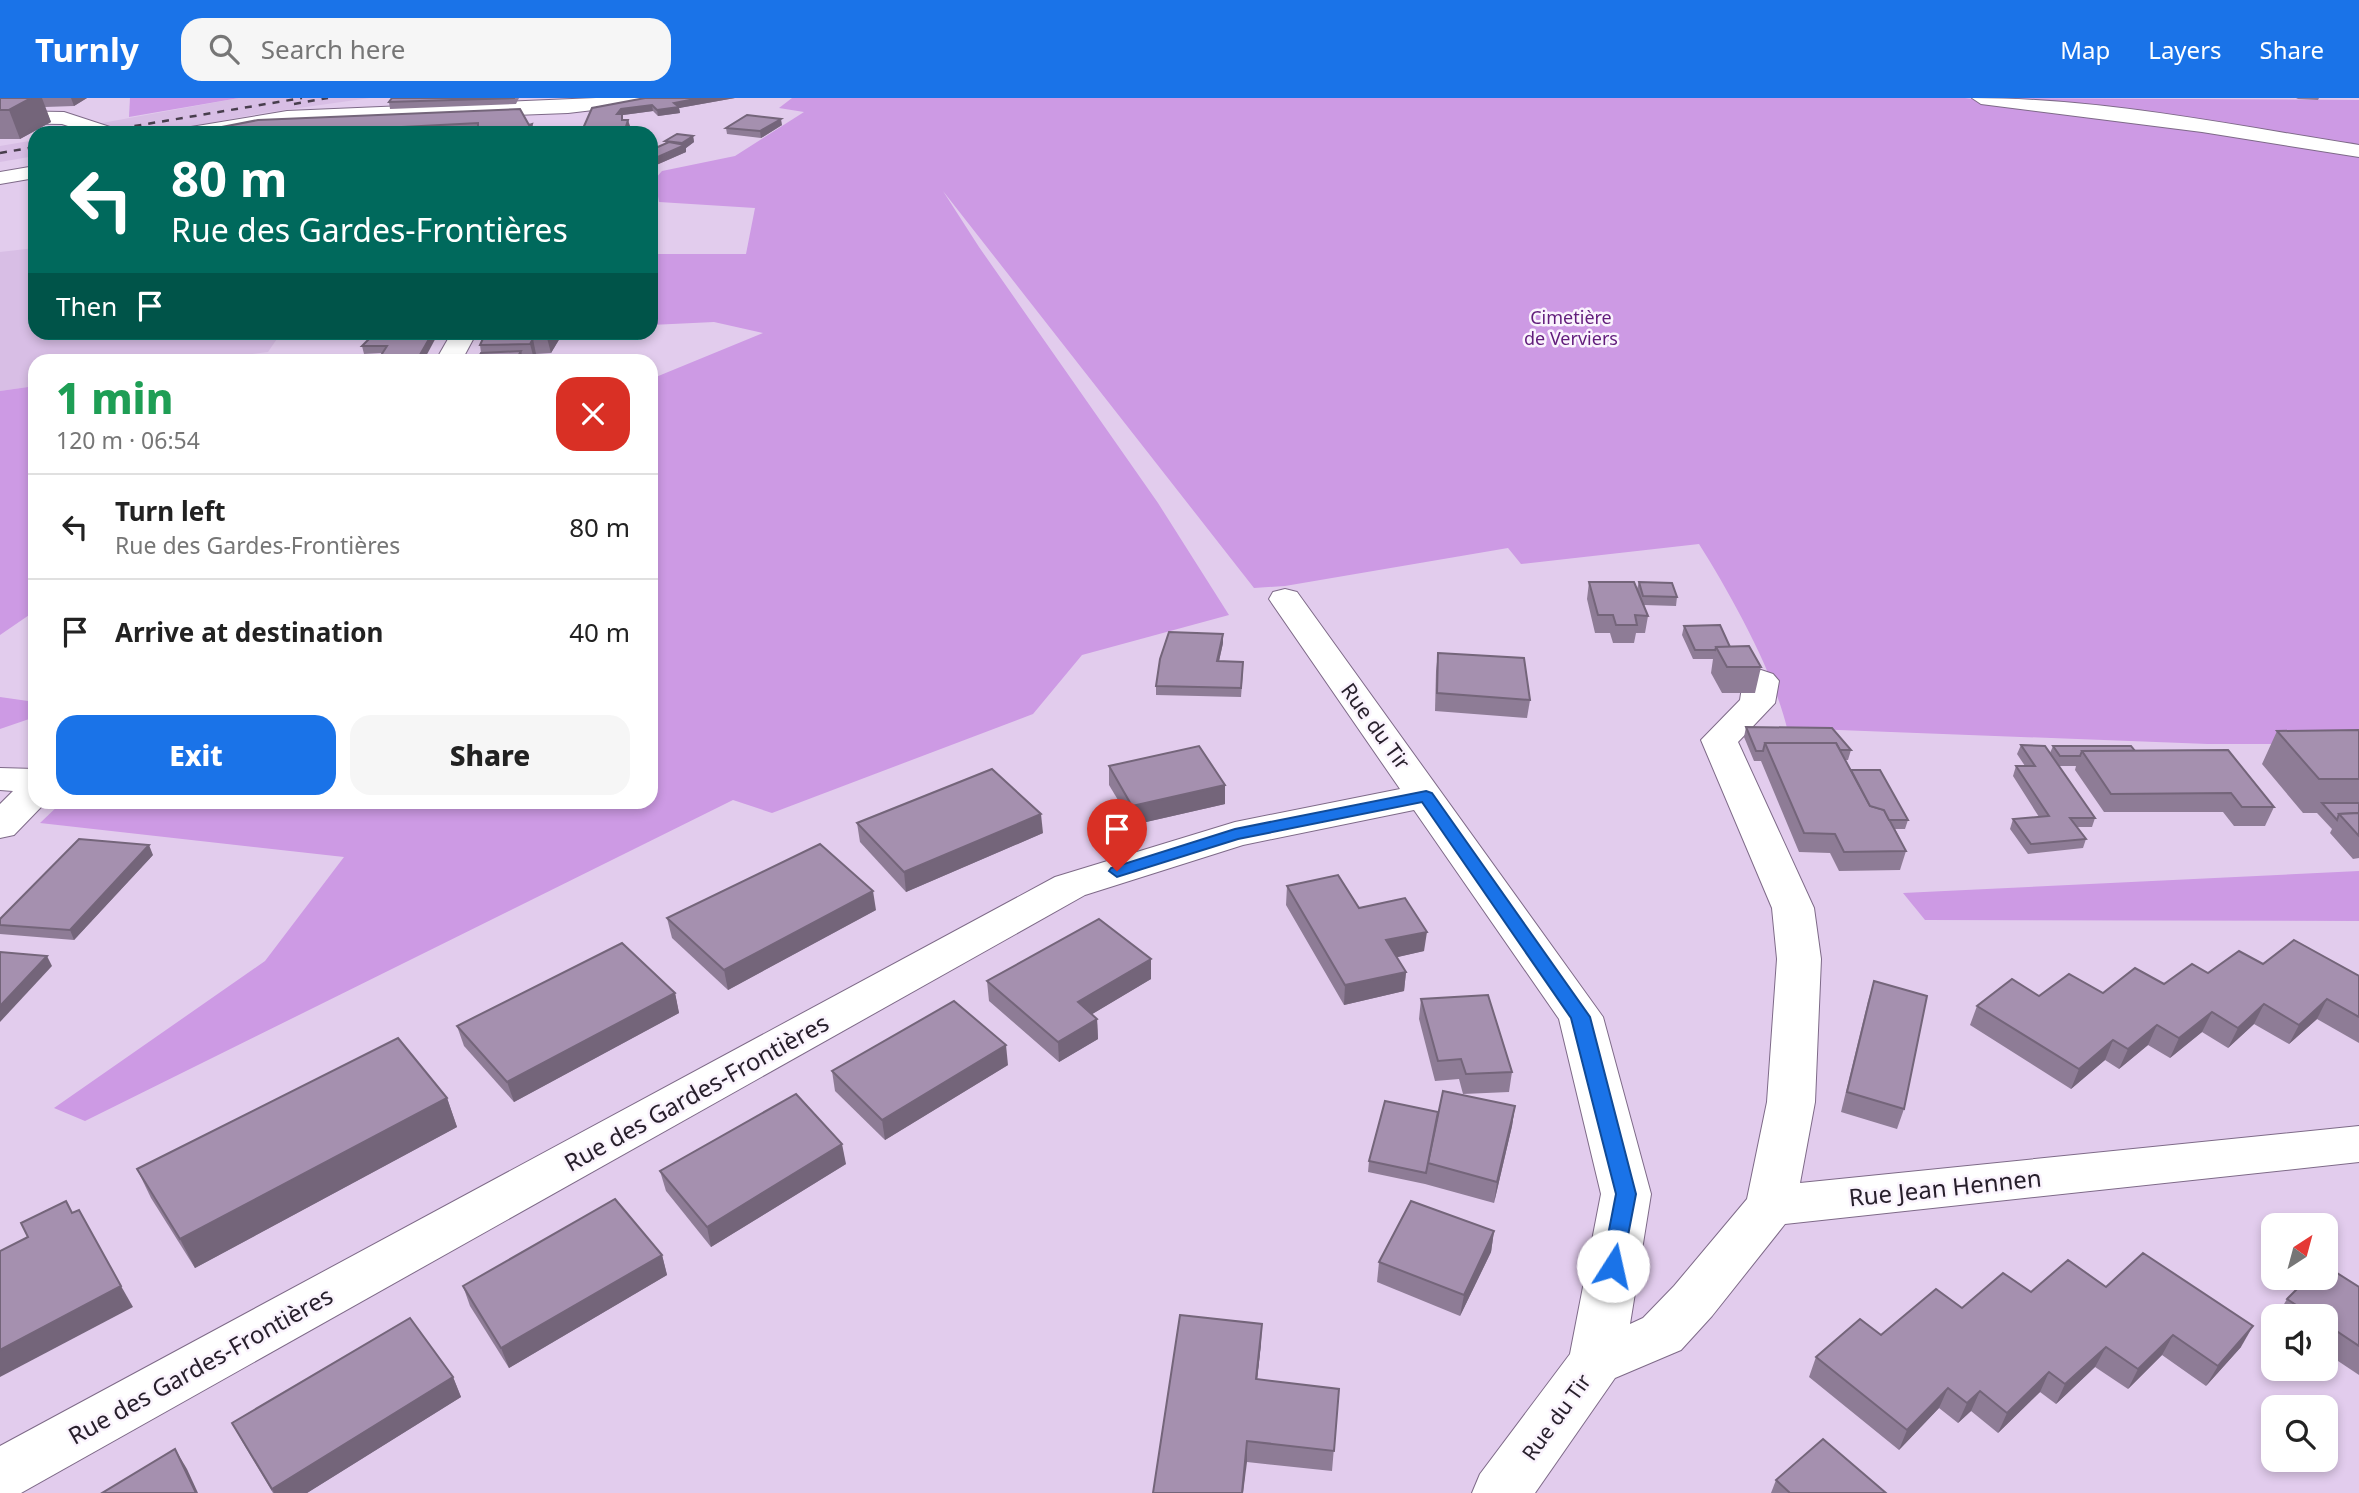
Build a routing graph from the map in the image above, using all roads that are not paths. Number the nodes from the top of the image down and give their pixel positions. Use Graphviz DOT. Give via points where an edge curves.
graph roads {
  1 [pos="644,98"];
  2 [pos="1981,98"];
  3 [pos="568,107"];
  4 [pos="0,117"];
  5 [pos="88,126"];
  6 [pos="233,126"];
  7 [pos="561,126"];
  8 [pos="2359,151"];
  9 [pos="28,173"];
  10 [pos="0,178"];
  11 [pos="1285,599"];
  12 [pos="1761,681"];
  13 [pos="0,779"];
  14 [pos="28,780"];
  15 [pos="1426,796"];
  16 [pos="28,798"];
  17 [pos="0,826"];
  18 [pos="2359,1144"];
  19 [pos="1771,1206"];
  20 [pos="1596,1362"];
  21 [pos="0,1475"];
  22 [pos="1501,1493"];
  1 -- 3 [label="street"];
  2 -- 8 [label="street"];
  3 -- 6 [label="street" via="288,117"];
  3 -- 7 [label="street"];
  4 -- 5 [label="street" via="64,118"];
  9 -- 10 [label="street"];
  11 -- 15 [label="street, Rue du Tir"];
  12 -- 19 [label="street" via="1757,703 1719,740 1793,908 1798,946 1791,1102"];
  13 -- 14 [label="street"];
  15 -- 20 [label="street, Rue du Tir" via="1580,1017 1626,1194"];
  15 -- 21 [label="street, Rue des Gardes-Frontières" via="1235,834 1070,886"];
  16 -- 17 [label="street"];
  18 -- 19 [label="street, Rue Jean Hennen"];
  19 -- 20 [label="street" via="1662,1334"];
  20 -- 22 [label="street, Rue du Tir"];
}
